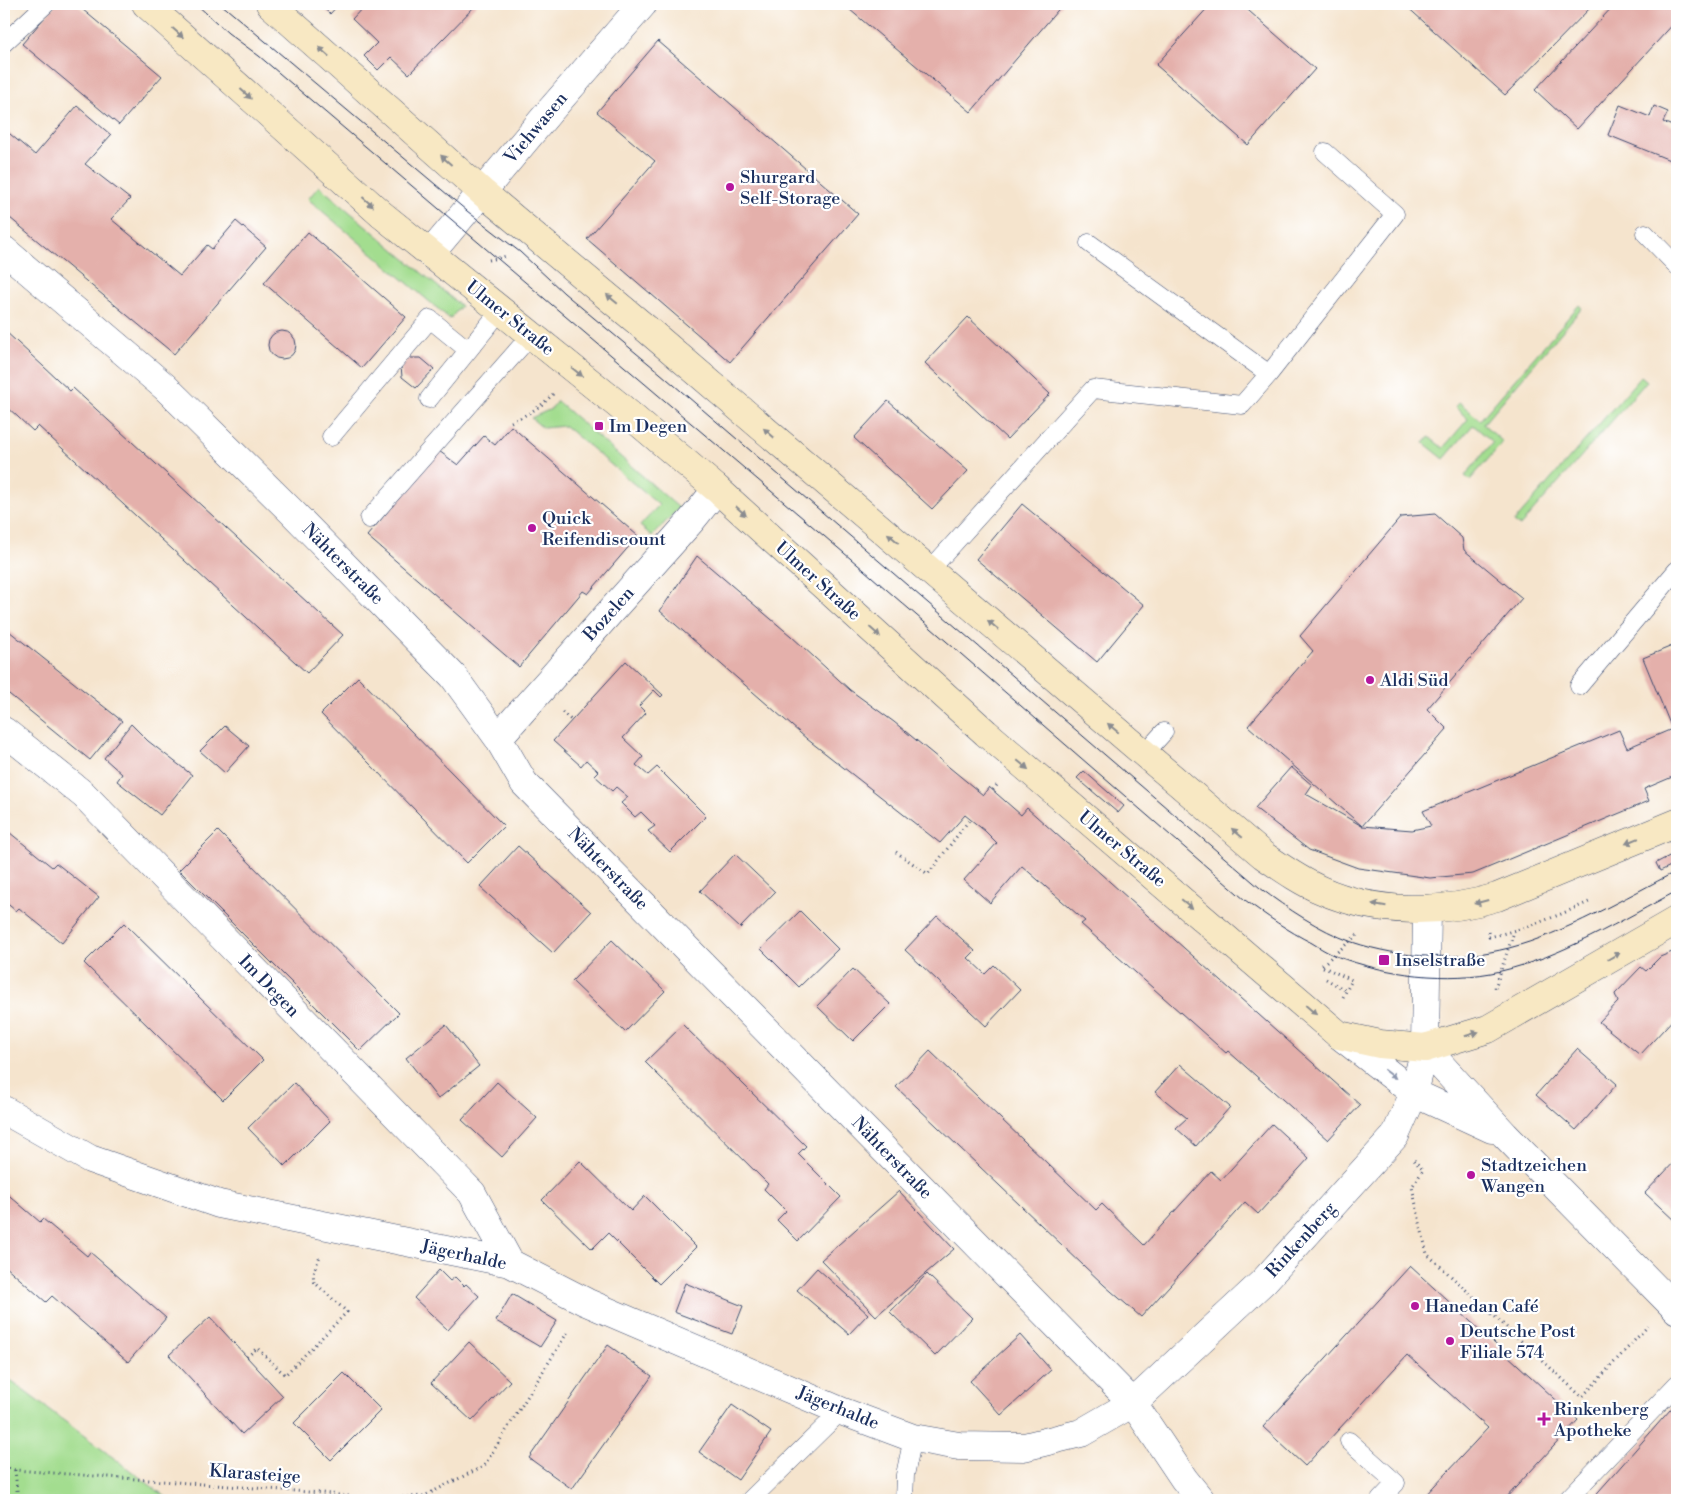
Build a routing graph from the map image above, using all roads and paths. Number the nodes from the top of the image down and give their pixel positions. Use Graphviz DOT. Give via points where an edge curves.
graph roads {
  1 [pos="46,4"];
  2 [pos="146,4"];
  3 [pos="270,4"];
  4 [pos="643,4"];
  5 [pos="4,43"];
  6 [pos="1325,152"];
  7 [pos="482,192"];
  8 [pos="1644,233"];
  9 [pos="1089,243"];
  10 [pos="4,250"];
  11 [pos="430,254"];
  12 [pos="512,254"];
  13 [pos="481,262"];
  14 [pos="1677,266"];
  15 [pos="500,311"];
  16 [pos="531,334"];
  17 [pos="468,350"];
  18 [pos="1270,374"];
  19 [pos="428,399"];
  20 [pos="544,404"];
  21 [pos="511,422"];
  22 [pos="331,437"];
  23 [pos="717,489"];
  24 [pos="369,519"];
  25 [pos="930,570"];
  26 [pos="1677,570"];
  27 [pos="1579,686"];
  28 [pos="4,731"];
  29 [pos="1164,732"];
  30 [pos="498,738"];
  31 [pos="1144,754"];
  32 [pos="970,819"];
  33 [pos="1677,823"];
  34 [pos="896,852"];
  35 [pos="1427,909"];
  36 [pos="1677,920"];
  37 [pos="1360,932"];
  38 [pos="1514,932"];
  39 [pos="1536,1001"];
  40 [pos="1333,1030"];
  41 [pos="1425,1048"];
  42 [pos="1414,1092"];
  43 [pos="4,1110"];
  44 [pos="1506,1135"];
  45 [pos="1395,1136"];
  46 [pos="510,1263"];
  47 [pos="314,1282"];
  48 [pos="586,1302"];
  49 [pos="1674,1306"];
  50 [pos="247,1357"];
  51 [pos="1677,1384"];
  52 [pos="1133,1403"];
  53 [pos="841,1411"];
  54 [pos="913,1438"];
  55 [pos="1349,1441"];
  56 [pos="4,1467"];
  57 [pos="15,1470"];
  58 [pos="18,1500"];
  59 [pos="750,1500"];
  60 [pos="904,1500"];
  61 [pos="1201,1500"];
  62 [pos="1380,1500"];
  63 [pos="1567,1500"];
  1 -- 5 [label="lane"];
  2 -- 11 [label="street, Ulmer Straße, one-way"];
  7 -- 3 [label="street, one-way"];
  4 -- 7 [label="street, Viehwasen"];
  6 -- 18 [label="lane" via="1395,214"];
  7 -- 11 [label="street, Viehwasen"];
  25 -- 7 [label="street, one-way"];
  8 -- 14 [label="lane"];
  9 -- 18 [label="lane"];
  10 -- 30 [label="street, Nähterstraße" via="172,394 453,676"];
  11 -- 15 [label="street, Ulmer Straße"];
  12 -- 13 [label="path"];
  15 -- 16 [label="street, Ulmer Straße"];
  15 -- 17 [label="lane"];
  16 -- 23 [label="street, Ulmer Straße, one-way"];
  16 -- 24 [label="lane"];
  17 -- 19 [label="lane"];
  17 -- 22 [label="lane" via="430,319"];
  18 -- 25 [label="lane" via="1242,405 1093,389"];
  20 -- 21 [label="path"];
  23 -- 30 [label="street, Bozelen"];
  23 -- 40 [label="street, Ulmer Straße, one-way" via="986,733"];
  31 -- 25 [label="street, one-way"];
  26 -- 27 [label="lane"];
  28 -- 46 [label="street, Im Degen" via="84,795 472,1193"];
  29 -- 31 [label="lane"];
  30 -- 52 [label="street, Nähterstraße" via="524,783"];
  35 -- 31 [label="street, one-way" via="1374,905 1343,898 1293,876 1263,855"];
  32 -- 34 [label="path" via="928,874"];
  33 -- 35 [label="street, one-way" via="1497,898"];
  35 -- 41 [label="street"];
  39 -- 36 [label="street, one-way"];
  37 -- 40 [label="path" via="1321,966 1352,980"];
  38 -- 39 [label="path" via="1494,989 1522,981"];
  41 -- 39 [label="street, one-way" via="1488,1029"];
  40 -- 41 [label="street" via="1380,1044"];
  40 -- 42 [label="street, Ulmer Straße, one-way"];
  41 -- 42 [label="street, Rinkenberg"];
  41 -- 44 [label="street, Ulmer Straße"];
  42 -- 44 [label="street, Ulmer Straße"];
  42 -- 45 [label="street, Rinkenberg"];
  43 -- 46 [label="street, Jägerhalde" via="90,1159 219,1204"];
  44 -- 49 [label="street, Ulmer Straße"];
  45 -- 49 [label="path" via="1423,1170 1412,1187 1427,1254 1582,1397"];
  45 -- 52 [label="street, Rinkenberg" via="1264,1281"];
  46 -- 48 [label="street, Jägerhalde"];
  47 -- 50 [label="path" via="347,1312 285,1375 257,1348"];
  48 -- 53 [label="street, Jägerhalde"];
  48 -- 57 [label="path, Klarasteige" via="484,1466 424,1496 375,1499"];
  51 -- 63 [label="lane"];
  52 -- 54 [label="street, Jägerhalde" via="1081,1433 1024,1447 959,1446"];
  52 -- 61 [label="street, Nähterstraße"];
  53 -- 54 [label="street, Jägerhalde"];
  53 -- 59 [label="lane"];
  54 -- 60 [label="lane" via="905,1475"];
  55 -- 62 [label="lane" via="1396,1483"];
  56 -- 57 [label="path, Klarasteige"];
  57 -- 58 [label="path"];
}
